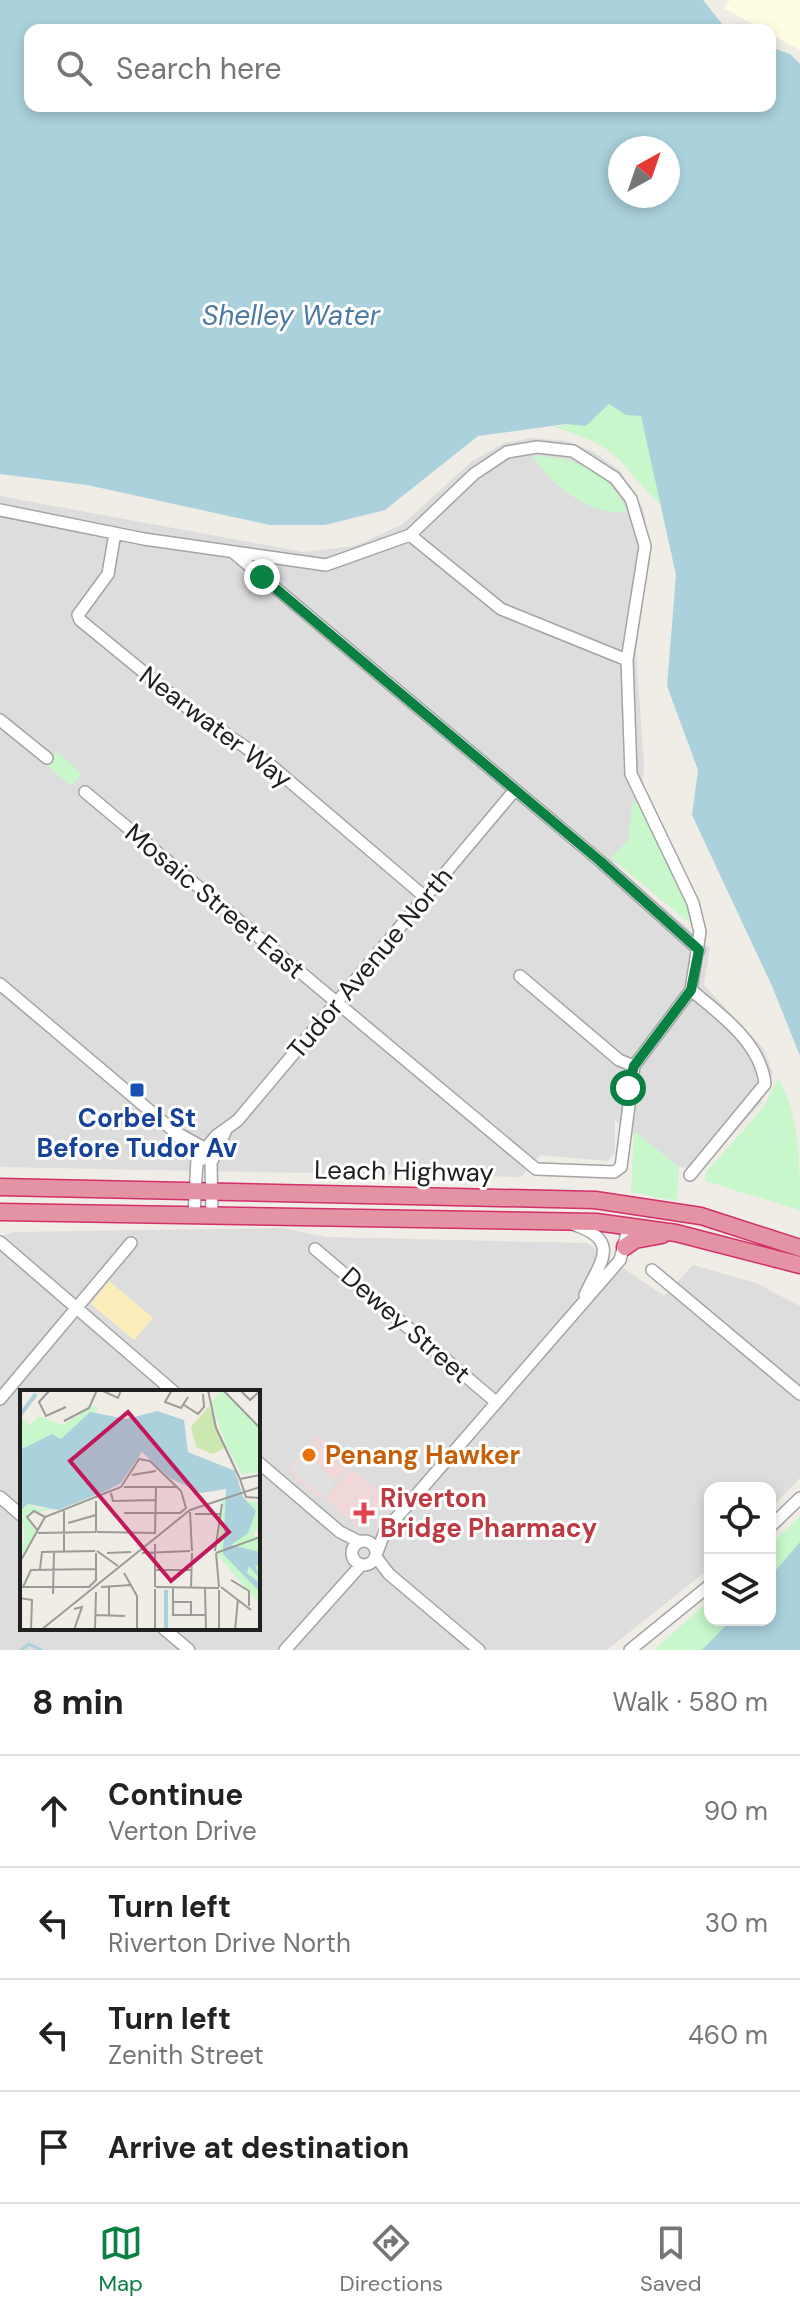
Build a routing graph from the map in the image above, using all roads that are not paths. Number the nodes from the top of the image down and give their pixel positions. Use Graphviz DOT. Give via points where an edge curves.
graph roads {
  1 [pos="0,510"];
  2 [pos="115,533"];
  3 [pos="410,535"];
  4 [pos="234,553"];
  5 [pos="627,660"];
  6 [pos="0,720"];
  7 [pos="47,758"];
  8 [pos="514,791"];
  9 [pos="85,792"];
  10 [pos="425,897"];
  11 [pos="699,950"];
  12 [pos="520,976"];
  13 [pos="0,984"];
  14 [pos="691,990"];
  15 [pos="336,1003"];
  16 [pos="634,1066"];
  17 [pos="175,1132"];
  18 [pos="211,1154"];
  19 [pos="197,1159"];
  20 [pos="690,1175"];
  21 [pos="0,1187"];
  22 [pos="203,1191"];
  23 [pos="595,1200"];
  24 [pos="0,1212"];
  25 [pos="194,1216"];
  26 [pos="212,1216"];
  27 [pos="567,1222"];
  28 [pos="622,1224"];
  29 [pos="676,1233"];
  30 [pos="0,1242"];
  31 [pos="131,1243"];
  32 [pos="625,1247"];
  33 [pos="800,1248"];
  34 [pos="315,1249"];
  35 [pos="800,1265"];
  36 [pos="652,1270"];
  37 [pos="582,1303"];
  38 [pos="76,1309"];
  39 [pos="172,1390"];
  40 [pos="800,1394"];
  41 [pos="0,1399"];
  42 [pos="496,1402"];
  43 [pos="260,1464"];
  44 [pos="0,1497"];
  45 [pos="800,1498"];
  46 [pos="20,1514"];
  47 [pos="776,1521"];
  48 [pos="364,1554"];
  49 [pos="704,1590"];
  50 [pos="165,1630"];
  51 [pos="189,1650"];
  52 [pos="285,1650"];
  53 [pos="479,1650"];
  54 [pos="630,1650"];
  1 -- 2 [label="street"];
  2 -- 4 [label="street"];
  2 -- 10 [label="street, Nearwater Way" via="108,574 78,615 80,620 185,706 267,762"];
  3 -- 4 [label="street" via="326,565"];
  3 -- 5 [label="street" via="501,609"];
  3 -- 5 [label="street" via="474,474 507,452 551,447 573,451 615,478 631,499 645,546"];
  4 -- 8 [label="street"];
  5 -- 11 [label="street" via="631,774 693,903"];
  6 -- 7 [label="street"];
  8 -- 10 [label="street, Tudor Avenue North"];
  8 -- 11 [label="street"];
  9 -- 15 [label="street, Mosaic Street East"];
  10 -- 15 [label="street, Tudor Avenue North"];
  11 -- 14 [label="street"];
  12 -- 16 [label="street" via="619,1060"];
  13 -- 17 [label="street"];
  14 -- 16 [label="street"];
  14 -- 20 [label="street" via="740,1035 758,1059 765,1084"];
  15 -- 16 [label="street, Mosaic Street East" via="536,1169 614,1172 621,1167"];
  15 -- 18 [label="street, Tudor Avenue North"];
  17 -- 18 [label="street"];
  17 -- 19 [label="street"];
  18 -- 19 [label="street"];
  18 -- 22 [label="street, Tudor Avenue North"];
  19 -- 22 [label="street, Tudor Avenue North"];
  21 -- 22 [label="highway, Leach Highway"];
  22 -- 23 [label="highway, Leach Highway"];
  22 -- 25 [label="street, Tudor Avenue North"];
  22 -- 26 [label="street, Tudor Avenue North"];
  23 -- 28 [label="highway" via="616,1211"];
  23 -- 33 [label="highway, Leach Highway" via="701,1216"];
  24 -- 25 [label="highway, Leach Highway"];
  25 -- 26 [label="highway, Leach Highway"];
  26 -- 27 [label="highway, Leach Highway"];
  27 -- 28 [label="highway, Leach Highway"];
  27 -- 37 [label="street" via="596,1233 604,1246"];
  28 -- 29 [label="highway, Leach Highway"];
  28 -- 32 [label="street"];
  29 -- 32 [label="highway" via="635,1240"];
  29 -- 35 [label="highway, Leach Highway"];
  30 -- 38 [label="street"];
  31 -- 38 [label="street"];
  32 -- 37 [label="street"];
  34 -- 42 [label="street, Dewey Street"];
  36 -- 40 [label="street"];
  37 -- 42 [label="street"];
  38 -- 39 [label="street"];
  38 -- 41 [label="street"];
  42 -- 48 [label="street"];
  43 -- 48 [label="street"];
  44 -- 46 [label="street"];
  45 -- 47 [label="street"];
  48 -- 52 [label="street"];
  48 -- 53 [label="street"];
  49 -- 54 [label="street"];
  50 -- 51 [label="street"];
}
